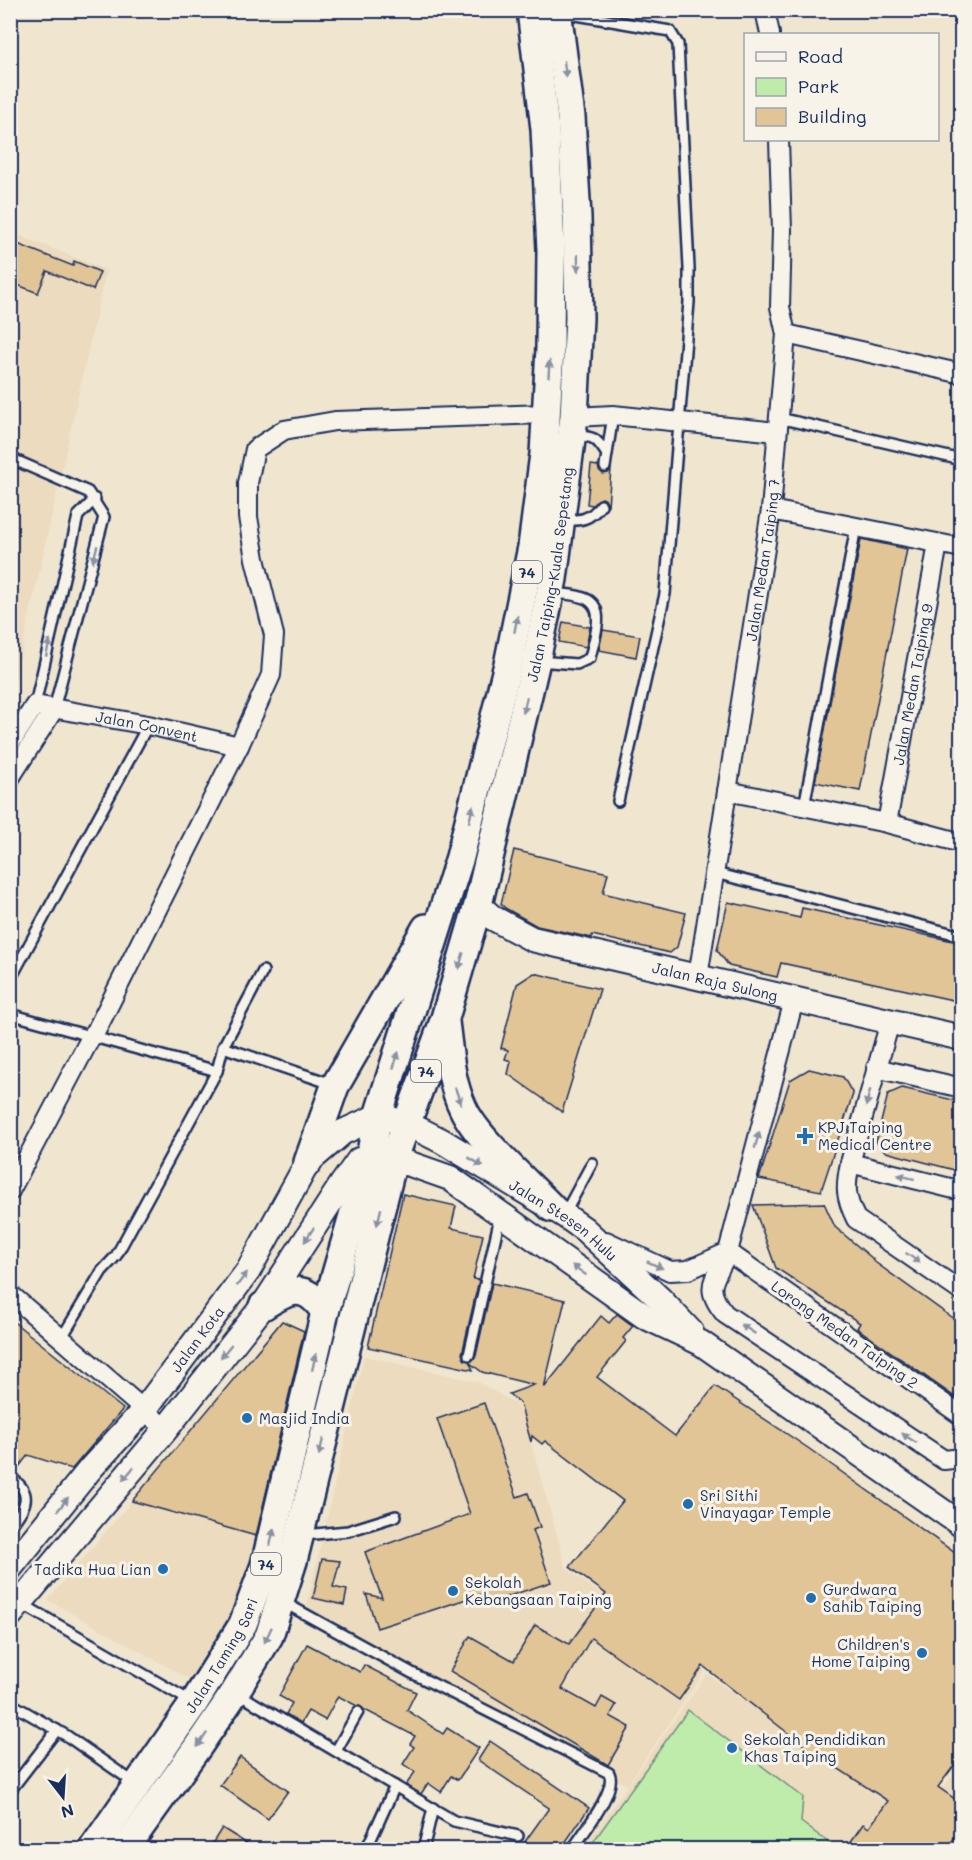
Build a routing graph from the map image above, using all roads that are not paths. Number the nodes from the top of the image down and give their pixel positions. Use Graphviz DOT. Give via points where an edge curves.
graph roads {
  1 [pos="765,10"];
  2 [pos="549,11"];
  3 [pos="770,33"];
  4 [pos="780,141"];
  5 [pos="786,334"];
  6 [pos="958,373"];
  7 [pos="546,414"];
  8 [pos="613,415"];
  9 [pos="678,420"];
  10 [pos="778,425"];
  11 [pos="572,426"];
  12 [pos="606,453"];
  13 [pos="10,458"];
  14 [pos="962,460"];
  15 [pos="605,467"];
  16 [pos="94,499"];
  17 [pos="601,505"];
  18 [pos="771,510"];
  19 [pos="560,520"];
  20 [pos="856,527"];
  21 [pos="938,544"];
  22 [pos="962,548"];
  23 [pos="550,593"];
  24 [pos="536,661"];
  25 [pos="35,705"];
  26 [pos="54,709"];
  27 [pos="148,725"];
  28 [pos="10,744"];
  29 [pos="239,746"];
  30 [pos="10,778"];
  31 [pos="727,791"];
  32 [pos="618,801"];
  33 [pos="804,807"];
  34 [pos="887,823"];
  35 [pos="962,843"];
  36 [pos="460,857"];
  37 [pos="715,873"];
  38 [pos="478,904"];
  39 [pos="430,922"];
  40 [pos="962,936"];
  41 [pos="398,958"];
  42 [pos="263,971"];
  43 [pos="698,977"];
  44 [pos="10,980"];
  45 [pos="794,1000"];
  46 [pos="10,1014"];
  47 [pos="445,1018"];
  48 [pos="890,1022"];
  49 [pos="92,1035"];
  50 [pos="962,1038"];
  51 [pos="223,1047"];
  52 [pos="876,1068"];
  53 [pos="217,1071"];
  54 [pos="334,1075"];
  55 [pos="962,1088"];
  56 [pos="378,1116"];
  57 [pos="406,1123"];
  58 [pos="381,1159"];
  59 [pos="308,1162"];
  60 [pos="592,1163"];
  61 [pos="850,1163"];
  62 [pos="10,1191"];
  63 [pos="962,1191"];
  64 [pos="558,1211"];
  65 [pos="501,1214"];
  66 [pos="584,1229"];
  67 [pos="728,1252"];
  68 [pos="962,1292"];
  69 [pos="10,1294"];
  70 [pos="263,1306"];
  71 [pos="325,1312"];
  72 [pos="62,1339"];
  73 [pos="700,1343"];
  74 [pos="469,1356"];
  75 [pos="144,1410"];
  76 [pos="962,1416"];
  77 [pos="166,1429"];
  78 [pos="962,1458"];
  79 [pos="10,1477"];
  80 [pos="396,1516"];
  81 [pos="33,1519"];
  82 [pos="962,1525"];
  83 [pos="10,1527"];
  84 [pos="298,1536"];
  85 [pos="10,1568"];
  86 [pos="281,1602"];
  87 [pos="15,1609"];
  88 [pos="235,1692"];
  89 [pos="10,1703"];
  90 [pos="194,1703"];
  91 [pos="358,1712"];
  92 [pos="57,1730"];
  93 [pos="336,1751"];
  94 [pos="138,1785"];
  95 [pos="395,1786"];
  96 [pos="10,1791"];
  97 [pos="432,1808"];
  98 [pos="518,1836"];
  99 [pos="92,1850"];
  100 [pos="124,1850"];
  101 [pos="366,1850"];
  102 [pos="423,1850"];
  103 [pos="572,1850"];
  1 -- 3 [label="street"];
  7 -- 2 [label="main road, Jalan Taiping-Kuala Sepetang / 74, one-way" via="551,250 545,129"];
  2 -- 9 [label="lane" via="670,31 678,44 689,268"];
  2 -- 11 [label="main road, Jalan Taiping-Kuala Sepetang / 74, one-way" via="571,117 577,217 579,318"];
  4 -- 5 [label="street, Jalan Medan Taiping 7" via="780,307"];
  5 -- 6 [label="street"];
  5 -- 10 [label="street, Jalan Medan Taiping 7"];
  7 -- 29 [label="street" via="335,421 284,430 255,449 248,483 248,517 274,635 270,675"];
  36 -- 7 [label="main road, Jalan Taiping-Kuala Sepetang / 74, one-way" via="510,660 532,547"];
  8 -- 9 [label="street"];
  8 -- 11 [label="street"];
  8 -- 12 [label="lane"];
  9 -- 10 [label="street"];
  9 -- 32 [label="lane" via="665,594"];
  10 -- 14 [label="lane"];
  10 -- 18 [label="street, Jalan Medan Taiping 7"];
  11 -- 12 [label="lane" via="598,440"];
  11 -- 19 [label="main road, Jalan Taiping-Kuala Sepetang / 74"];
  12 -- 15 [label="lane"];
  13 -- 16 [label="lane" via="81,488"];
  25 -- 16 [label="lane, one-way" via="78,516"];
  16 -- 26 [label="lane, one-way" via="104,517"];
  17 -- 19 [label="lane" via="594,515 578,521"];
  18 -- 20 [label="street"];
  18 -- 31 [label="street, Jalan Medan Taiping 7"];
  19 -- 23 [label="main road, Jalan Taiping-Kuala Sepetang / 74"];
  20 -- 21 [label="street"];
  20 -- 33 [label="lane"];
  21 -- 22 [label="street"];
  21 -- 34 [label="street, Jalan Medan Taiping 9"];
  23 -- 24 [label="main road, Jalan Taiping-Kuala Sepetang / 74"];
  23 -- 24 [label="lane" via="592,602 599,614 590,658 577,664"];
  24 -- 38 [label="main road, Jalan Taiping-Kuala Sepetang / 74, one-way"];
  25 -- 26 [label="street, Jalan Convent"];
  25 -- 28 [label="street"];
  26 -- 27 [label="street, Jalan Convent"];
  26 -- 30 [label="street"];
  27 -- 29 [label="street, Jalan Convent"];
  27 -- 44 [label="lane"];
  29 -- 49 [label="street"];
  31 -- 33 [label="street"];
  31 -- 37 [label="street, Jalan Medan Taiping 7"];
  33 -- 34 [label="street"];
  34 -- 35 [label="street"];
  36 -- 39 [label="main road"];
  56 -- 36 [label="main road, Jalan Taiping-Kuala Sepetang / 74, one-way"];
  37 -- 40 [label="lane"];
  37 -- 43 [label="street, Jalan Medan Taiping 7"];
  38 -- 43 [label="main road, Jalan Raja Sulong" via="492,918 532,939"];
  38 -- 47 [label="main road, Jalan Taiping-Kuala Sepetang / 74, one-way"];
  39 -- 41 [label="lane"];
  39 -- 54 [label="main road"];
  42 -- 51 [label="lane"];
  43 -- 45 [label="main road, Jalan Raja Sulong"];
  45 -- 48 [label="main road, Jalan Raja Sulong"];
  67 -- 45 [label="street, one-way"];
  46 -- 49 [label="lane"];
  47 -- 57 [label="main road, Jalan Taiping-Kuala Sepetang / 74"];
  47 -- 64 [label="main road, one-way" via="453,1080 463,1110 484,1139"];
  48 -- 50 [label="main road, Jalan Raja Sulong"];
  48 -- 52 [label="street"];
  49 -- 53 [label="lane"];
  49 -- 62 [label="street"];
  51 -- 53 [label="lane"];
  51 -- 54 [label="lane"];
  52 -- 55 [label="street"];
  52 -- 61 [label="street, one-way"];
  53 -- 72 [label="lane" via="116,1256 102,1271"];
  54 -- 59 [label="main road"];
  56 -- 57 [label="main road, Jalan Stesen Hulu"];
  56 -- 58 [label="main road, 74"];
  56 -- 59 [label="main road, Jalan Kota" via="343,1132"];
  57 -- 58 [label="main road, 74"];
  57 -- 64 [label="main road, Jalan Stesen Hulu, one-way"];
  58 -- 65 [label="main road, Jalan Stesen Hulu" via="450,1178"];
  58 -- 70 [label="main road, Jalan Kota, one-way" via="360,1160"];
  58 -- 71 [label="main road, Jalan Taming Sari / 74"];
  58 -- 84 [label="main road, Jalan Taming Sari / 74, one-way"];
  75 -- 59 [label="main road, Jalan Kota, one-way" via="248,1271"];
  60 -- 64 [label="lane"];
  63 -- 61 [label="street, one-way"];
  61 -- 68 [label="street, one-way" via="845,1185 856,1219"];
  64 -- 66 [label="main road, Jalan Stesen Hulu"];
  73 -- 65 [label="main road, Jalan Stesen Hulu, one-way" via="644,1316"];
  65 -- 74 [label="lane"];
  66 -- 67 [label="street, one-way" via="670,1271 688,1270"];
  66 -- 73 [label="main road, Jalan Stesen Hulu" via="660,1299"];
  67 -- 76 [label="street, Lorong Medan Taiping 2"];
  78 -- 67 [label="street, one-way" via="944,1460 927,1450 725,1314 713,1300 711,1287"];
  69 -- 72 [label="street"];
  70 -- 71 [label="main road" via="280,1296 303,1291 316,1298"];
  70 -- 77 [label="main road, Jalan Kota, one-way"];
  90 -- 71 [label="main road, Jalan Taming Sari / 74, one-way" via="243,1624 265,1565"];
  72 -- 75 [label="street"];
  73 -- 82 [label="main road, Jalan Stesen Hulu"];
  75 -- 77 [label="street"];
  81 -- 75 [label="main road, Jalan Kota, one-way" via="92,1468"];
  77 -- 87 [label="main road, Jalan Kota, one-way"];
  79 -- 81 [label="lane" via="19,1482"];
  80 -- 84 [label="lane" via="348,1531"];
  81 -- 83 [label="lane"];
  81 -- 85 [label="main road, Jalan Kota"];
  84 -- 86 [label="main road, Jalan Taming Sari / 74"];
  86 -- 88 [label="main road, Jalan Taming Sari / 74, one-way" via="269,1636"];
  86 -- 103 [label="lane" via="609,1773 611,1785"];
  87 -- 90 [label="lane"];
  88 -- 93 [label="lane"];
  88 -- 100 [label="main road, Jalan Taming Sari / 74, one-way"];
  89 -- 92 [label="lane"];
  90 -- 94 [label="main road, Jalan Taming Sari / 74"];
  91 -- 93 [label="lane"];
  92 -- 94 [label="lane"];
  92 -- 96 [label="lane"];
  93 -- 95 [label="lane"];
  94 -- 99 [label="main road, Jalan Taming Sari / 74"];
  95 -- 97 [label="lane"];
  95 -- 101 [label="lane"];
  97 -- 98 [label="lane" via="454,1821"];
  97 -- 102 [label="lane"];
}
